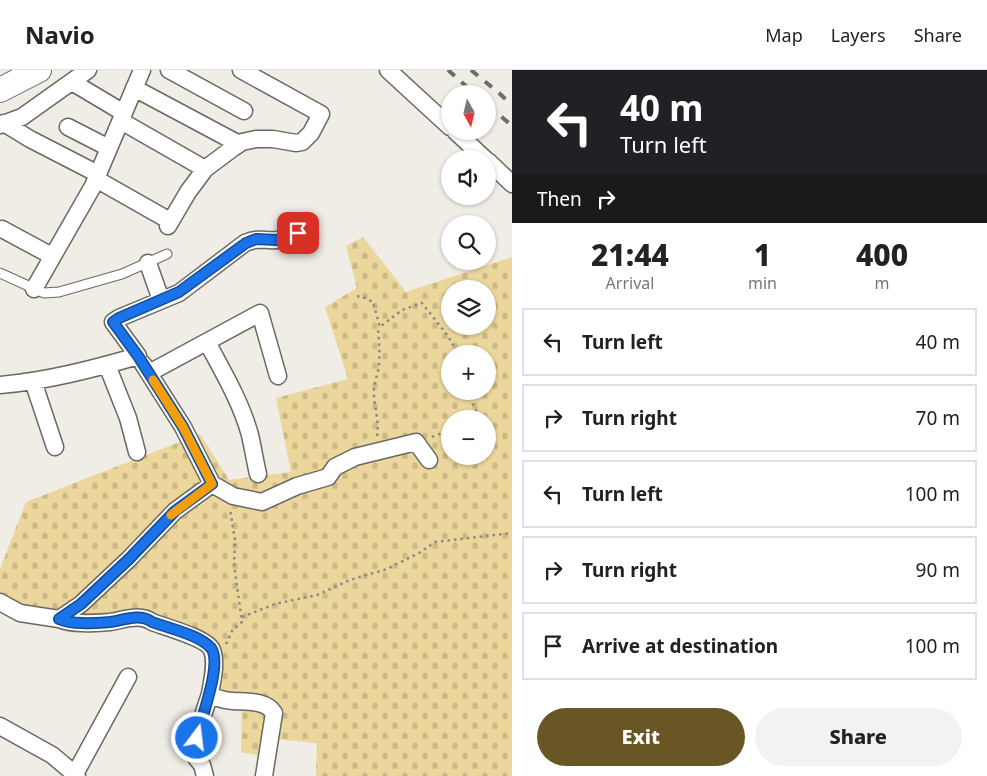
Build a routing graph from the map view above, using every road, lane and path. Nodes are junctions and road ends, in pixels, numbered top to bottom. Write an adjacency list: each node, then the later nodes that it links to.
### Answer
1 (39, 70): 9 (street)
2 (88, 70): 7 (street)
3 (142, 70): 8 (street)
4 (169, 70): 10 (street)
5 (241, 70): 16 (street)
6 (388, 70): 12 (street)
7 (72, 82): 11 (street); 13 (street)
8 (134, 88): 11 (street); 16 (street)
9 (0, 90)
10 (244, 111)
11 (122, 117): 17 (street); 19 (street)
12 (441, 118)
13 (2, 124): 21 (street)
14 (68, 127): 17 (street)
15 (465, 140): 18 (street)
16 (239, 144): 19 (street)
17 (109, 148): 21 (street)
18 (475, 150)
19 (205, 169): 21 (street)
20 (496, 169): 22 (street)
21 (97, 177): 26 (street)
22 (512, 184)
23 (309, 224): 31 (street)
24 (2, 229): 26 (street)
25 (167, 254): 27 (lane)
26 (52, 256): 29 (street)
27 (148, 263): 29 (lane); 31 (street)
28 (0, 273): 29 (lane)
29 (34, 289)
30 (357, 296): 32 (path)
31 (161, 300): 35 (street)
32 (380, 327): 34 (path); 45 (path)
33 (207, 342): 37 (street); 38 (street); 47 (street)
34 (453, 345)
35 (138, 356): 36 (street); 37 (street)
36 (106, 365): 39 (street); 44 (street)
37 (149, 373): 48 (street)
38 (278, 376)
39 (33, 381): 40 (street); 43 (street)
40 (0, 385)
41 (441, 433): 42 (path)
42 (416, 442): 45 (street); 46 (street)
43 (54, 447)
44 (136, 452)
45 (378, 452): 48 (street)
46 (429, 460)
47 (258, 474)
48 (212, 484): 53 (street)
49 (229, 506): 52 (path)
50 (512, 533): 52 (path)
51 (0, 602): 53 (street)
52 (242, 617): 54 (path)
53 (59, 619): 56 (street)
54 (224, 648)
55 (128, 677): 58 (street)
56 (210, 694): 59 (street); 60 (street)
57 (0, 726): 58 (street)
58 (76, 775)
59 (205, 776)
60 (264, 776)

